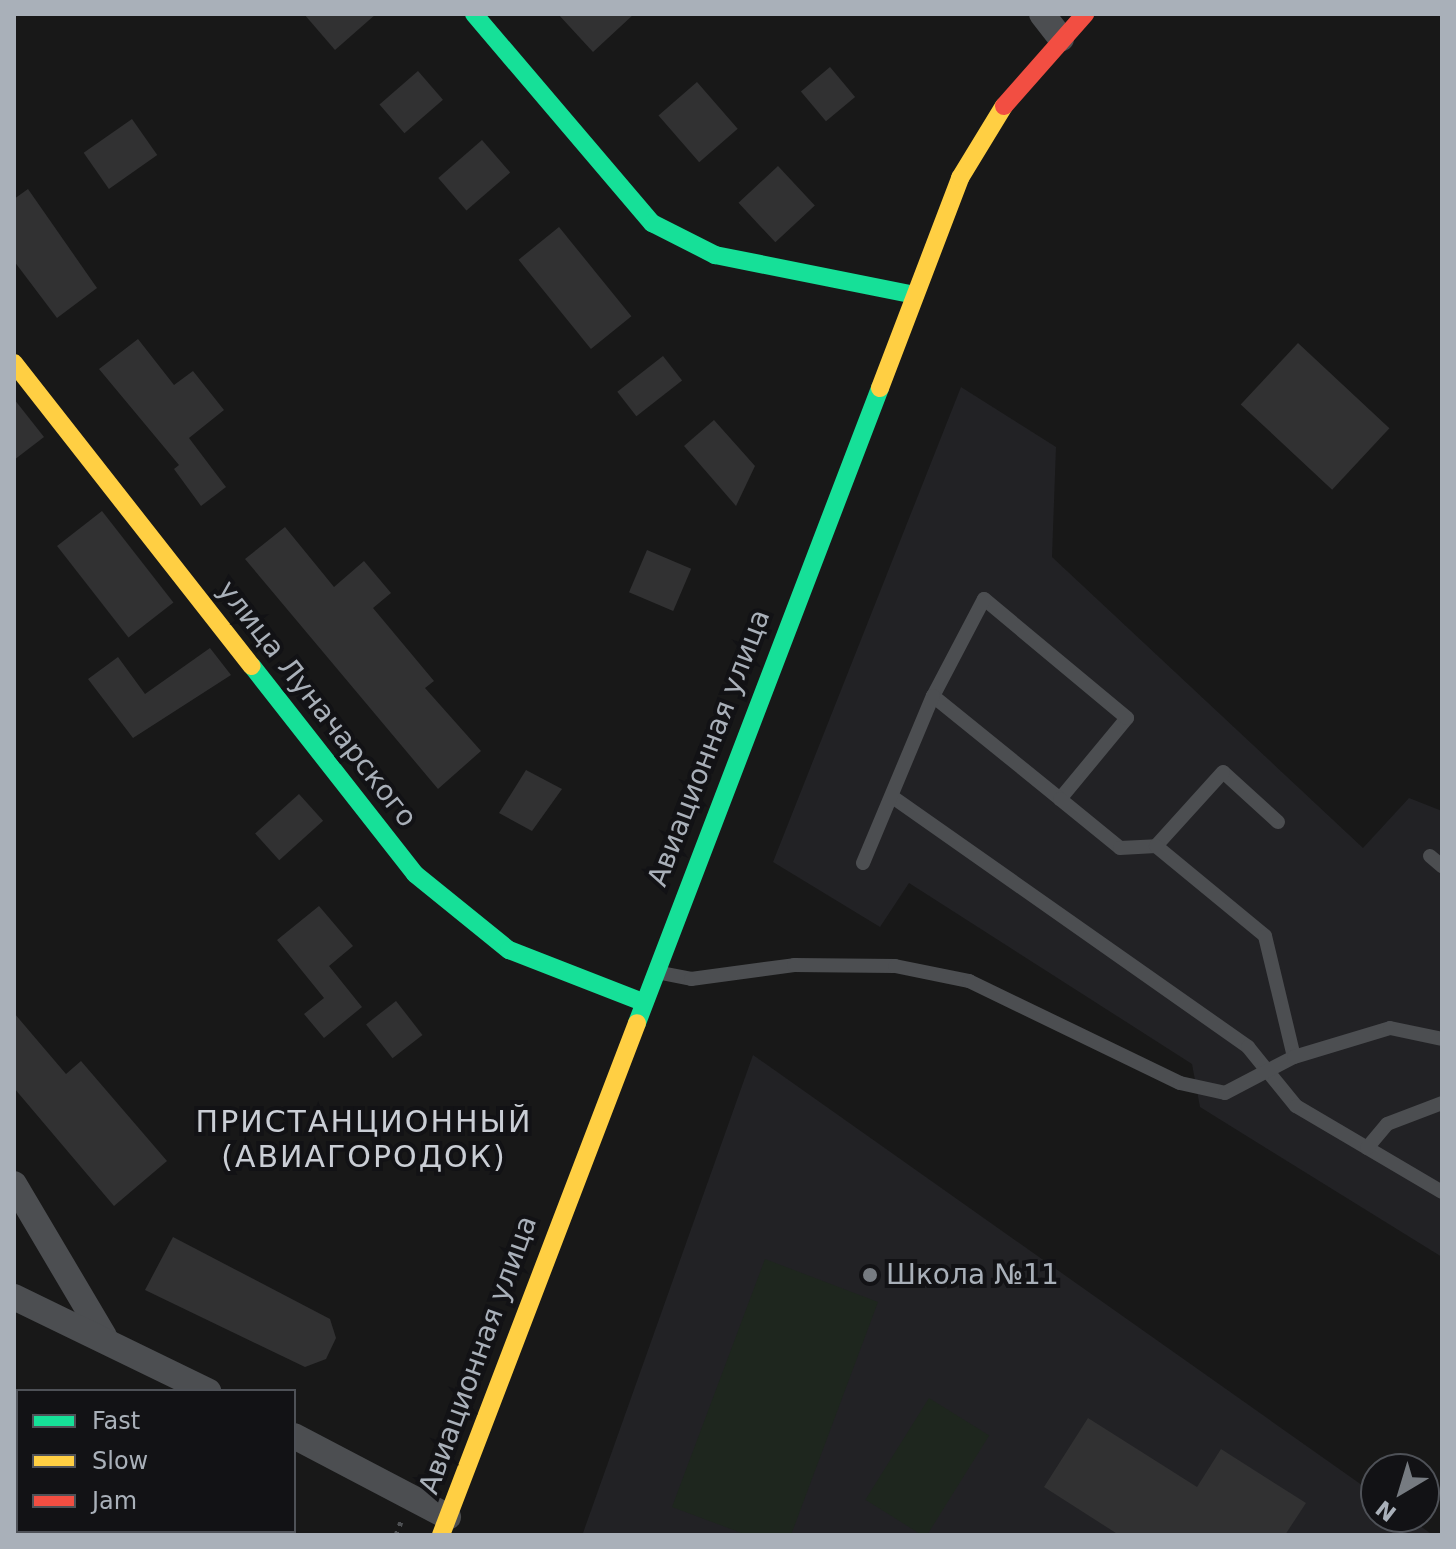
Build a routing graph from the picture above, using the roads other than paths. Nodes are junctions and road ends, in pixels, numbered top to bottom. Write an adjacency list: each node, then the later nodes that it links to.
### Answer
1 (474, 14): 5 (street)
2 (1042, 14): 4 (street)
3 (1085, 14): 4 (street, Авиационная улица)
4 (1061, 38): 5 (street, Авиационная улица)
5 (915, 295): 15 (street, Авиационная улица)
6 (14, 363): 16 (street, улица Луначарского)
7 (933, 696): 8 (lane); 9 (lane); 9 (lane)
8 (894, 798): 13 (lane); 19 (lane)
9 (1060, 799): 11 (lane)
10 (1278, 822): 11 (lane)
11 (1156, 846): 18 (lane)
12 (1430, 856): 14 (lane)
13 (863, 863)
14 (1442, 866)
15 (652, 971): 16 (street, Авиационная улица); 19 (lane)
16 (640, 1001): 28 (street, Авиационная улица)
17 (1442, 1039): 18 (lane)
18 (1294, 1057): 19 (lane)
19 (1266, 1071): 21 (lane)
20 (1442, 1103): 21 (lane)
21 (1367, 1148): 23 (lane)
22 (14, 1184): 25 (street)
23 (1442, 1192)
24 (14, 1297): 25 (street)
25 (104, 1336): 26 (street)
26 (204, 1389)
27 (296, 1437): 28 (street)
28 (444, 1526)

